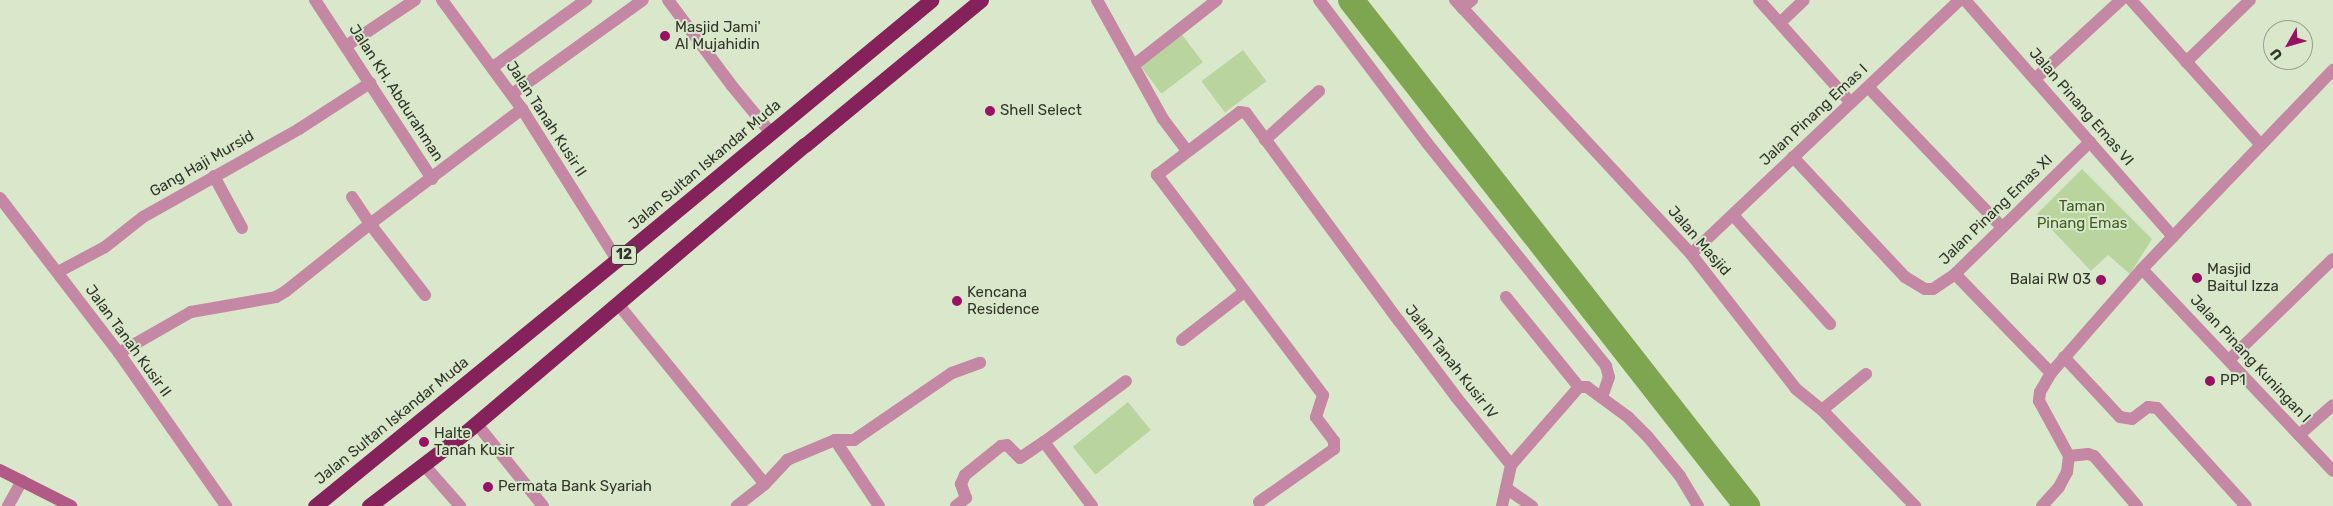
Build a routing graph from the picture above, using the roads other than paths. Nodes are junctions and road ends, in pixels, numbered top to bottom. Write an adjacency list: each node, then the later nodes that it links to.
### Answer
1 (315, 0): 22 (street, Jalan KH. Abdurahman)
2 (415, 0): 22 (street)
3 (442, 0): 25 (street, Jalan Tanah Kusir II)
4 (586, 0): 25 (street)
5 (643, 0): 31 (street)
6 (668, 0): 34 (street)
7 (931, 0): 34 (highway, Jalan Sultan Iskandar Muda / 12)
8 (981, 0): 58 (highway, 12)
9 (1097, 0): 24 (street)
10 (1217, 0): 24 (street)
11 (1319, 0): 69 (street)
12 (1472, 0): 20 (street)
13 (1759, 0): 21 (street)
14 (1804, 0): 21 (street)
15 (1960, 0): 29 (street, Jalan Pinang Emas I)
16 (1965, 0): 27 (street, Jalan Pinang Emas VI)
17 (2121, 0): 27 (street)
18 (2132, 0): 23 (street)
19 (2250, 0): 23 (street)
20 (1458, 4): 49 (street, Jalan Masjid)
21 (1780, 23): 32 (street)
22 (346, 46): 28 (street, Jalan KH. Abdurahman)
23 (2186, 62): 37 (street)
24 (1134, 65): 38 (street)
25 (492, 67): 31 (street, Jalan Tanah Kusir II)
26 (2333, 70): 37 (street)
27 (2035, 79): 36 (street, Jalan Pinang Emas VI)
28 (370, 83): 40 (street, Gang Haji Mursid); 41 (street, Jalan KH. Abdurahman)
29 (1868, 86): 32 (street, Jalan Pinang Emas I); 46 (street)
30 (1319, 91): 35 (street)
31 (512, 94): 33 (street, Jalan Tanah Kusir II)
32 (1850, 103): 39 (street, Jalan Pinang Emas I)
33 (522, 110): 41 (street); 51 (street, Jalan Tanah Kusir II)
34 (771, 133): 51 (highway, Jalan Sultan Iskandar Muda / 12)
35 (1265, 140): 38 (street, Jalan Tanah Kusir IV); 77 (street, Jalan Tanah Kusir IV)
36 (2090, 142): 46 (street, Jalan Pinang Emas XI); 48 (street, Jalan Pinang Emas VI)
37 (2260, 144): 48 (street)
38 (1187, 151): 55 (street, Jalan Tanah Kusir IV)
39 (1793, 157): 44 (street, Jalan Pinang Emas I); 54 (street, Jalan Pinang Emas XI)
40 (214, 176): 47 (street); 53 (street, Gang Haji Mursid)
41 (432, 179): 45 (street)
42 (352, 197): 45 (street)
43 (0, 198): 53 (street, Jalan Tanah Kusir II)
44 (1733, 215): 49 (street, Jalan Pinang Emas I); 59 (street)
45 (370, 224): 56 (street); 61 (street)
46 (2002, 227): 54 (street, Jalan Pinang Emas XI)
47 (242, 228)
48 (2173, 236): 52 (street)
49 (1691, 254): 71 (street, Jalan Masjid)
50 (2333, 259): 63 (street)
51 (617, 260): 89 (highway, Jalan Sultan Iskandar Muda / 12)
52 (2142, 269): 62 (street); 63 (street, Jalan Pinang Kuningan I)
53 (58, 272): 61 (street, Jalan Tanah Kusir II)
54 (1955, 274): 65 (street)
55 (1244, 292): 60 (street); 85 (street, Jalan Tanah Kusir IV)
56 (425, 295)
57 (1506, 297): 68 (street)
58 (618, 304): 72 (highway, 12); 82 (street)
59 (1830, 324)
60 (1182, 340)
61 (118, 353): 88 (street, Jalan Tanah Kusir II)
62 (2064, 357): 65 (street); 103 (street)
63 (2229, 360): 73 (street, Jalan Pinang Kuningan I)
64 (980, 363): 74 (street)
65 (2051, 373): 76 (street)
66 (1866, 374): 71 (street)
67 (1126, 381): 75 (street)
68 (1579, 387): 69 (street); 77 (street)
69 (1602, 397): 99 (street)
70 (2333, 405): 73 (street)
71 (1822, 410): 100 (street, Jalan Masjid)
72 (476, 423): 78 (highway, 12); 92 (street)
73 (2299, 435): 80 (street, Jalan Pinang Kuningan I)
74 (836, 440): 82 (street); 94 (street)
75 (1044, 442): 84 (street); 96 (street)
76 (2069, 456): 101 (street); 102 (street)
77 (1511, 464): 83 (street)
78 (424, 465): 90 (highway, 12); 91 (street)
79 (0, 470): 81 (street)
80 (2333, 471)
81 (22, 481): 86 (street); 87 (street)
82 (765, 484): 93 (street)
83 (1506, 488): 97 (street); 98 (street)
84 (970, 502): 95 (street)
85 (1258, 502)
86 (8, 506)
87 (71, 506)
88 (226, 506)
89 (315, 506)
90 (369, 506)
91 (460, 506)
92 (543, 506)
93 (736, 506)
94 (879, 506)
95 (956, 506)
96 (1092, 506)
97 (1502, 506)
98 (1532, 506)
99 (1698, 506)
100 (1915, 506)
101 (2042, 506)
102 (2137, 506)
103 (2246, 506)

